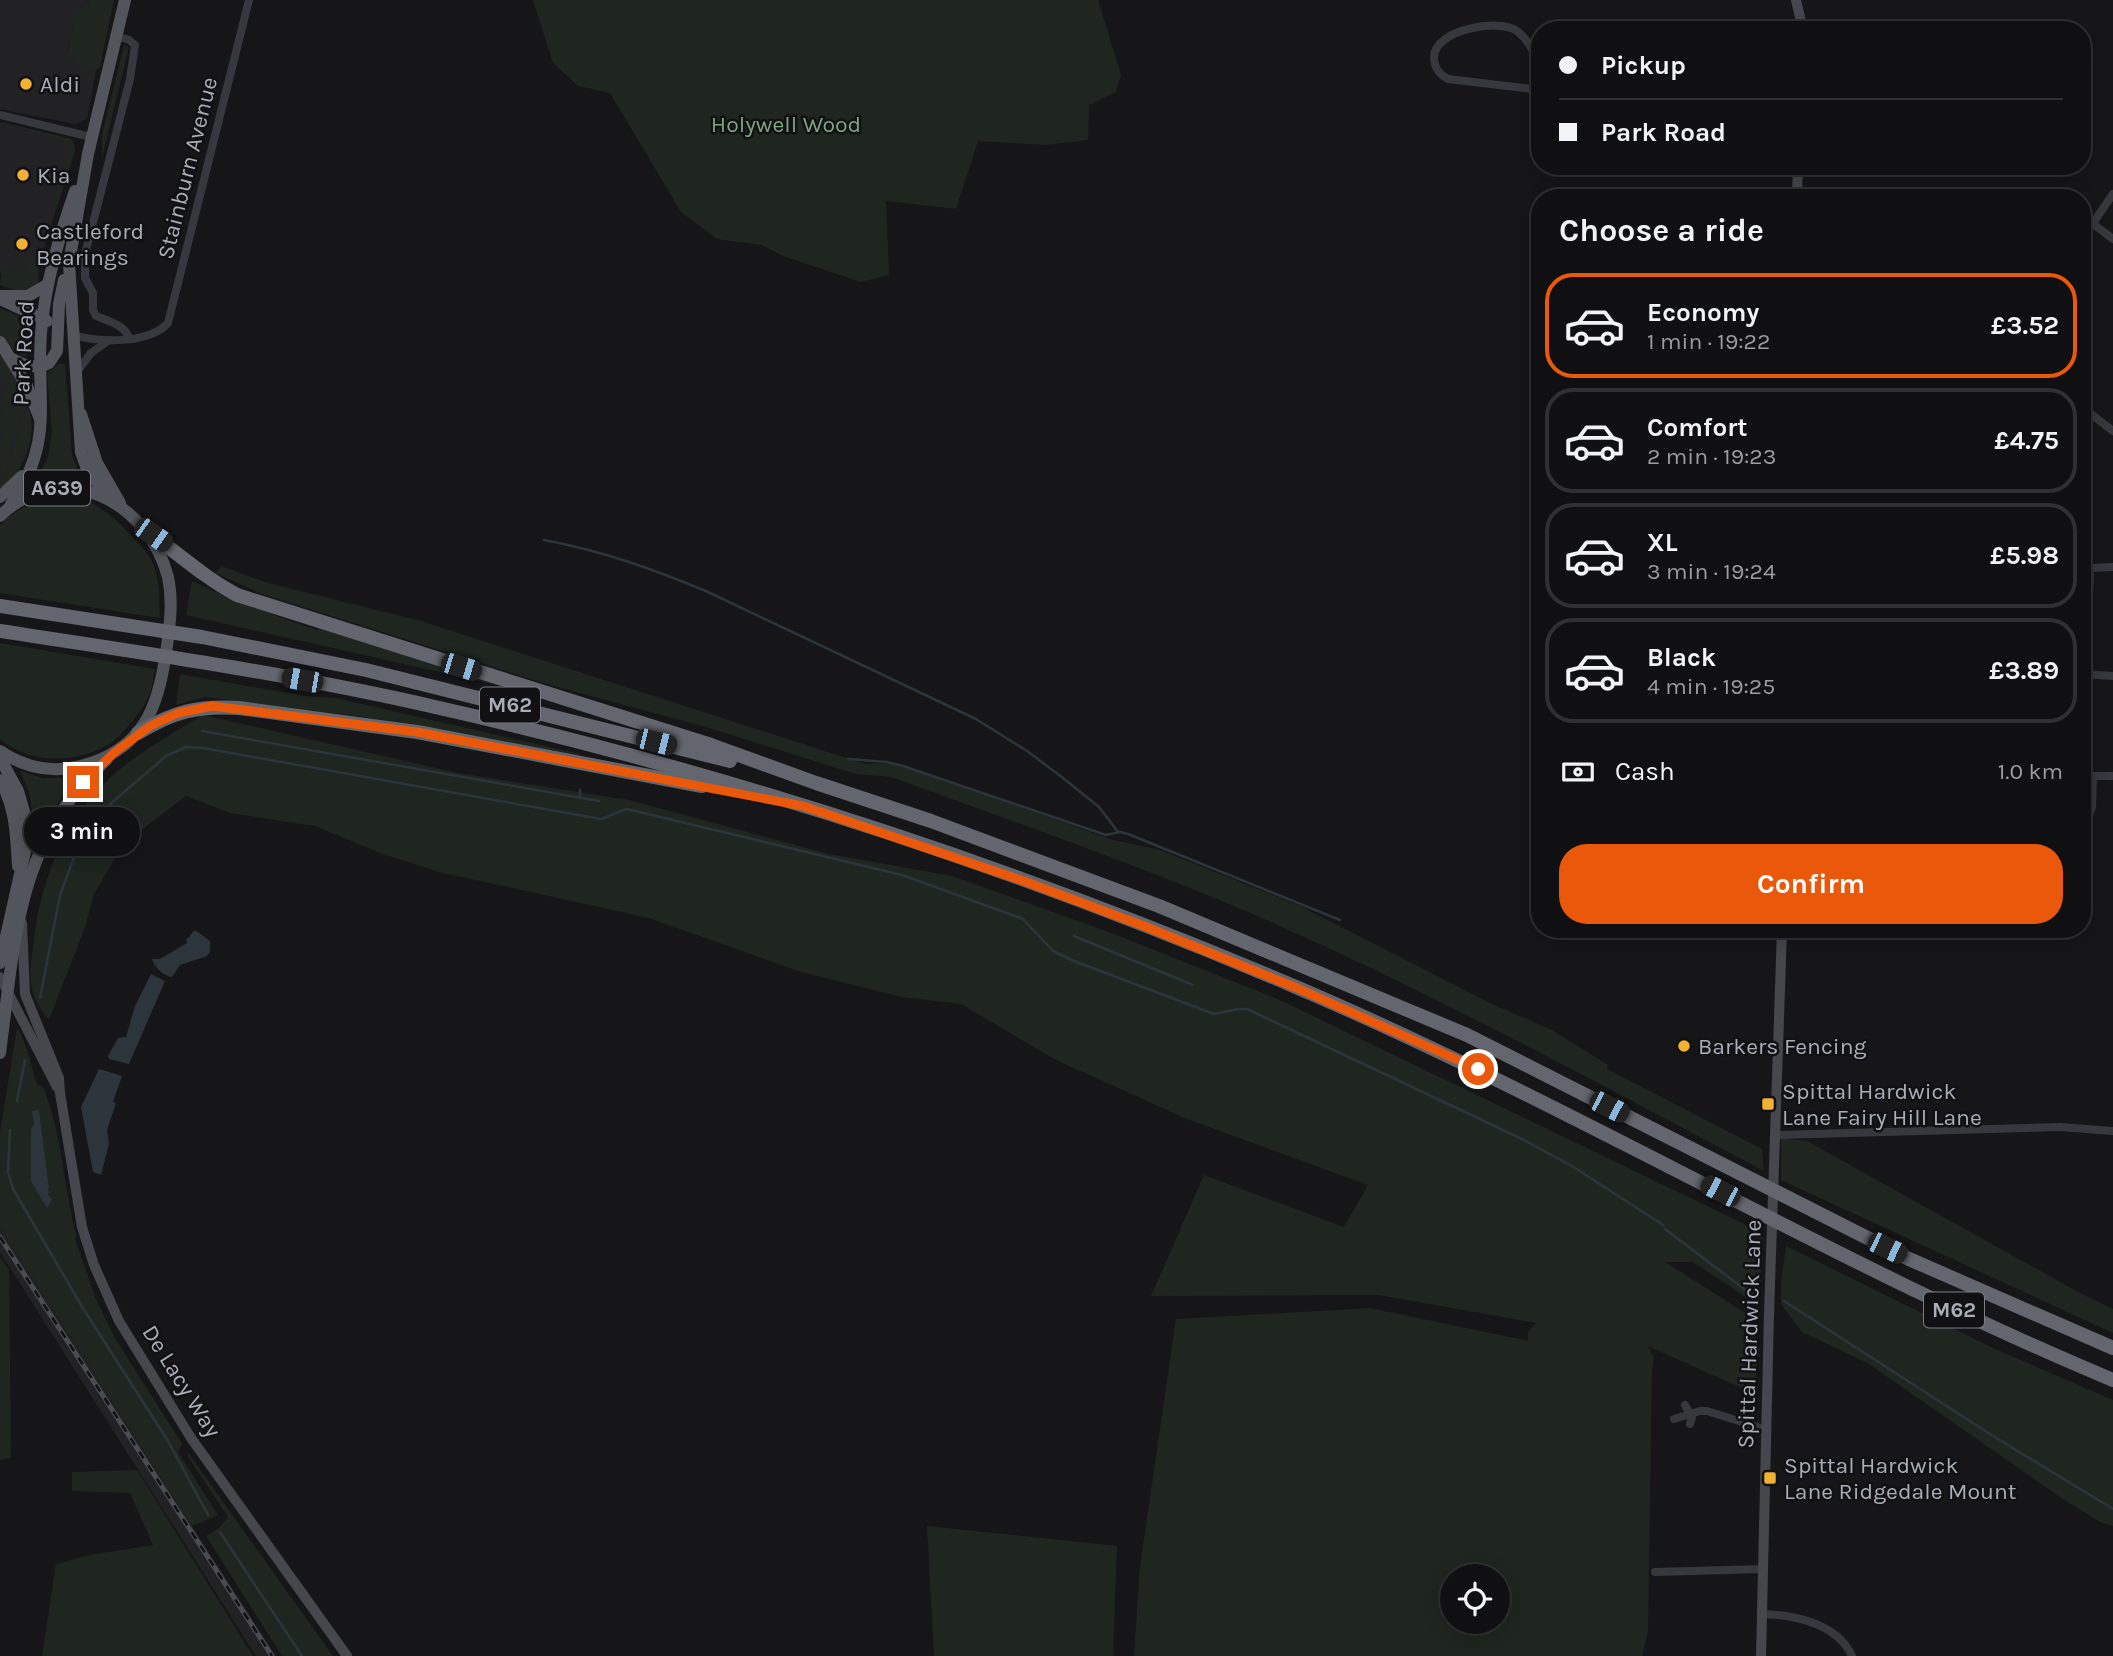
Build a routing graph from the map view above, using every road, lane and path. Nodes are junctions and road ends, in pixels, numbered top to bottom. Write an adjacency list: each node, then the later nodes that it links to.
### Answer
1 (124, 0): 5 (main road, Park Road)
2 (249, 0): 20 (street, Stainburn Avenue)
3 (1796, 0): 4 (street)
4 (1800, 21)
5 (116, 36): 9 (main road, Park Road); 20 (street)
6 (1531, 46): 7 (street)
7 (1531, 89)
8 (0, 115): 9 (street)
9 (92, 137): 10 (main road, Park Road)
10 (88, 154): 14 (main road, Park Road); 15 (main road, Park Road)
11 (2113, 194): 12 (street)
12 (2092, 223): 13 (street)
13 (2113, 239)
14 (68, 262): 18 (main road); 19 (main road, Park Road)
15 (47, 285): 16 (main road); 17 (main road, Park Road)
16 (0, 298): 17 (main road)
17 (43, 319): 18 (main road); 24 (main road, Park Road)
18 (57, 327): 19 (main road); 24 (main road)
19 (72, 335): 21 (street, Stainburn Avenue); 25 (main road, Park Road / A639)
20 (129, 338): 21 (street, Stainburn Avenue)
21 (108, 341): 25 (street)
22 (0, 342): 23 (main road)
23 (12, 359): 24 (main road); 28 (main road)
24 (40, 367): 28 (main road, Park Road)
25 (76, 374): 26 (main road, Park Road / A639)
26 (78, 404): 32 (main road, Park Road / A639); 34 (main road)
27 (2091, 414): 29 (street)
28 (40, 420): 30 (main road, Park Road / A639)
29 (2113, 431)
30 (32, 466): 31 (main road); 33 (main road, Park Road / A639)
31 (0, 497)
32 (110, 499): 33 (main road, A639); 34 (main road, A639)
33 (4, 513)
34 (126, 513): 35 (main road, A639)
35 (141, 527): 42 (main road, A639); 49 (highway, M62)
36 (2113, 567): 37 (street)
37 (2091, 568)
38 (0, 606): 49 (highway, M62)
39 (0, 631): 50 (highway, M62)
40 (2091, 674): 41 (street)
41 (2113, 676)
42 (138, 733): 44 (main road, A639); 50 (highway)
43 (0, 751): 44 (main road, A639)
44 (115, 752): 52 (main road, A639)
45 (0, 758): 52 (main road)
46 (2093, 776): 47 (street); 51 (street)
47 (2113, 776)
48 (0, 780): 52 (main road)
49 (816, 783): 62 (highway, M62)
50 (803, 806): 63 (highway, M62)
51 (2091, 810)
52 (22, 882): 53 (main road); 55 (main road)
53 (22, 906): 57 (main road); 59 (street, De Lacy Way)
54 (1782, 938): 61 (street, Spittal Hardwick Lane)
55 (0, 963)
56 (0, 977): 57 (street, De Lacy Way)
57 (9, 990): 58 (main road); 59 (street, De Lacy Way)
58 (0, 1053)
59 (60, 1093): 72 (street, De Lacy Way)
60 (2113, 1131): 61 (street)
61 (1776, 1135): 68 (street, Spittal Hardwick Lane)
62 (2113, 1348)
63 (2113, 1380)
64 (1685, 1405): 65 (street)
65 (1691, 1414): 66 (street); 67 (street); 68 (street)
66 (1674, 1419)
67 (1690, 1424)
68 (1768, 1430): 69 (street, Spittal Hardwick Lane)
69 (1762, 1569): 70 (street); 71 (street, Spittal Hardwick Lane)
70 (1655, 1572)
71 (1762, 1614): 73 (street, Spittal Hardwick Lane); 74 (street)
72 (347, 1656)
73 (1761, 1656)
74 (1852, 1656)

